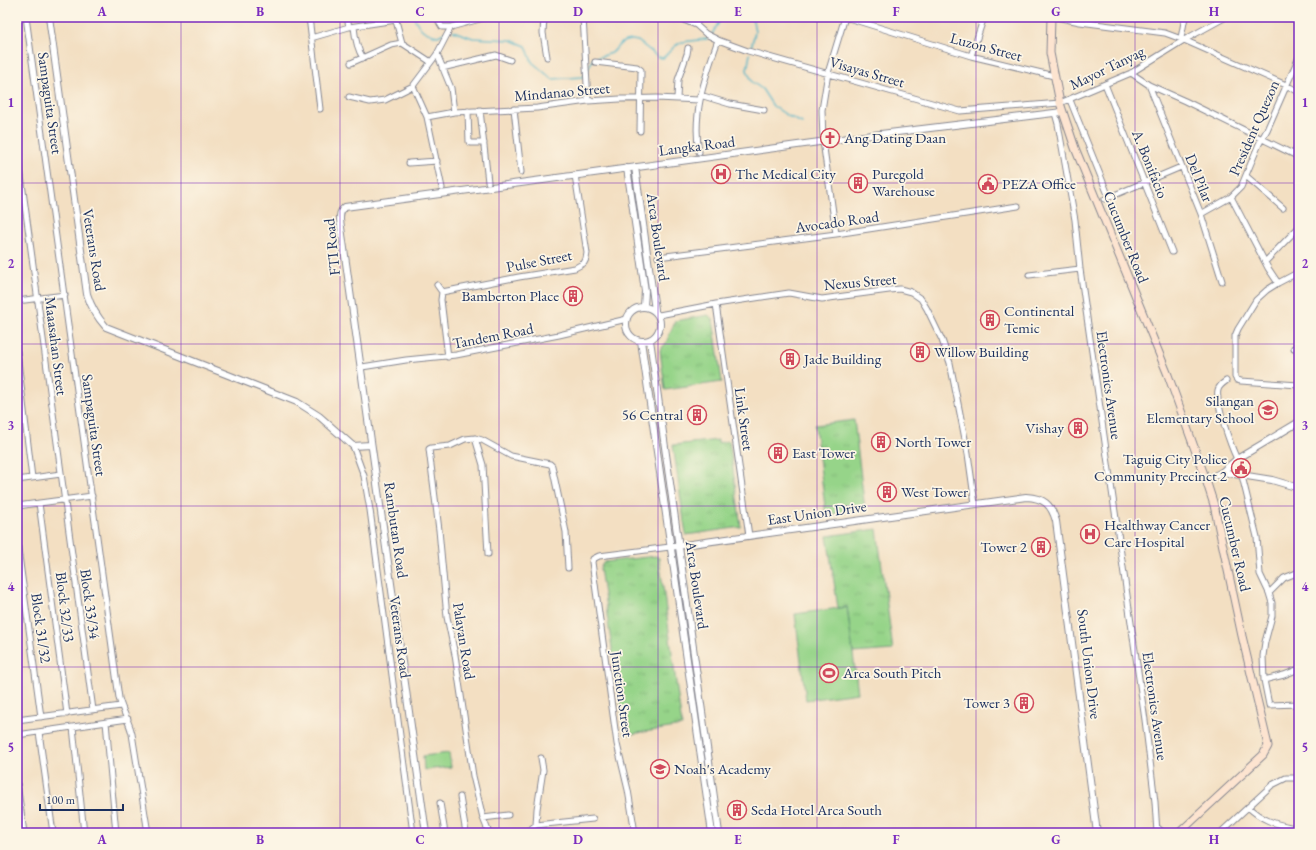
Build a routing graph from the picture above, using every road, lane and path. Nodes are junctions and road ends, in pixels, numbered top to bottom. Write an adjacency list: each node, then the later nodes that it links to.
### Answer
1 (26, 17): 94 (street, Sampaguita Street)
2 (49, 17): 111 (street, Veterans Road)
3 (309, 17): 21 (street)
4 (347, 17): 19 (street)
5 (439, 17): 20 (street)
6 (487, 17): 20 (street)
7 (544, 17): 28 (street)
8 (583, 17): 49 (street)
9 (676, 17): 18 (street, Visayas Street)
10 (699, 17): 18 (street)
11 (845, 17): 27 (street, Luzon Street); 36 (street)
12 (984, 17): 27 (street)
13 (1051, 17): 38 (main road, Cucumber Road)
14 (1056, 17): 22 (street)
15 (1185, 17): 22 (street)
16 (1226, 17): 22 (street, Mayor Tanyag)
17 (396, 18): 19 (street); 24 (street)
18 (696, 25): 23 (street, Visayas Street)
19 (352, 27): 21 (street); 30 (street)
20 (451, 27): 26 (street)
21 (311, 38): 51 (street)
22 (1182, 39): 37 (street, Mayor Tanyag); 40 (street)
23 (718, 40): 36 (street, Visayas Street); 47 (street)
24 (402, 43): 30 (street); 32 (street)
25 (688, 48): 46 (street)
26 (437, 54): 32 (street); 35 (street)
27 (971, 56): 38 (street, Luzon Street)
28 (547, 57)
29 (1299, 57): 40 (street, President Quezon)
30 (363, 58): 34 (street)
31 (510, 60): 35 (street)
32 (431, 62): 42 (street)
33 (595, 62): 45 (street)
34 (351, 63)
35 (442, 68): 56 (street)
36 (828, 73): 50 (street, Visayas Street); 61 (street)
37 (1131, 73): 39 (street, Mayor Tanyag); 41 (street)
38 (1054, 76): 50 (main road, Cucumber Road)
39 (1105, 84): 48 (street, Mayor Tanyag); 76 (street, A. Bonifacio)
40 (1286, 84): 43 (street); 60 (street, President Quezon)
41 (1149, 85): 60 (street); 70 (street, Del Pilar)
42 (413, 86): 44 (street); 58 (street)
43 (1299, 92)
44 (349, 97)
45 (640, 98): 46 (street, Mindanao Street); 49 (street, Mindanao Street); 59 (street)
46 (677, 98): 47 (street, Mindanao Street)
47 (700, 98): 54 (street, Mindanao Street); 65 (street)
48 (1070, 100): 50 (street, Mayor Tanyag); 76 (street)
49 (588, 101): 52 (street, Mindanao Street)
50 (1060, 103): 57 (main road, Cucumber Road)
51 (320, 109)
52 (514, 109): 53 (street, Mindanao Street); 72 (street)
53 (480, 110): 55 (street, Mindanao Street); 62 (street)
54 (764, 110)
55 (468, 111): 56 (street, Mindanao Street); 62 (street)
56 (454, 112): 58 (street, Mindanao Street)
57 (1059, 113): 61 (street, Langka Road); 87 (street, Electronics Avenue); 118 (main road, Cucumber Road)
58 (427, 118): 67 (street)
59 (640, 131)
60 (1262, 139): 66 (street); 74 (street, President Quezon)
61 (823, 142): 69 (street, Langka Road); 83 (street)
62 (484, 143): 75 (street)
63 (1299, 145): 66 (street)
64 (17, 146): 95 (street, Maaasahan Street)
65 (699, 152)
66 (1296, 156)
67 (437, 161): 68 (street); 77 (street)
68 (409, 163)
69 (635, 167): 71 (street, Langka Road); 99 (street, Arca Boulevard)
70 (1181, 167): 76 (street); 81 (street, Del Pilar)
71 (627, 168): 73 (street, Langka Road); 98 (street, Arca Boulevard)
72 (521, 172)
73 (575, 175): 93 (street, Pulse Street); 105 (street, FTI Road)
74 (1246, 176): 78 (street, President Quezon); 80 (street)
75 (488, 182)
76 (1145, 182): 84 (street, A. Bonifacio)
77 (442, 188)
78 (1231, 198): 81 (street, President Quezon); 86 (street)
79 (1018, 206): 83 (street, Avocado Road)
80 (1283, 208)
81 (1201, 214): 90 (street, Del Pilar)
82 (1299, 227): 86 (street)
83 (836, 234): 85 (street, Avocado Road)
84 (1172, 252)
85 (658, 258)
86 (1265, 262): 91 (street)
87 (1080, 269): 89 (street); 158 (street, Electronics Avenue)
88 (1299, 272): 91 (street)
89 (1029, 275)
90 (1222, 281)
91 (1278, 283): 107 (street)
92 (437, 285): 93 (street)
93 (442, 292): 104 (street)
94 (65, 295): 95 (street); 120 (street, Sampaguita Street)
95 (38, 298): 96 (street); 114 (street, Maaasahan Street)
96 (17, 302)
97 (716, 304): 99 (street, Nexus Street); 124 (street, Nexus Street); 126 (street, Link Street)
98 (644, 306): 99 (street); 100 (street)
99 (657, 313): 101 (street)
100 (627, 319): 102 (street); 104 (street, Tandem Road)
101 (650, 340): 102 (street); 128 (street, Arca Boulevard)
102 (641, 341): 129 (street, Arca Boulevard)
103 (17, 352): 116 (street)
104 (448, 357): 105 (street, Tandem Road)
105 (362, 367): 110 (street, FTI Road)
106 (1226, 381): 112 (street)
107 (1299, 385)
108 (1299, 422): 112 (street)
109 (475, 438): 130 (street); 132 (street); 155 (street, Palayan Road)
110 (371, 445): 111 (street); 166 (street, Rambutan Road)
111 (353, 446): 165 (street, Veterans Road)
112 (1237, 459): 113 (street)
113 (1222, 472): 115 (street); 118 (street)
114 (61, 474): 116 (street); 121 (street, Maaasahan Street)
115 (1242, 476): 119 (street); 134 (street)
116 (32, 478): 117 (street)
117 (17, 480)
118 (1206, 480): 177 (main road, Cucumber Road)
119 (1299, 488)
120 (92, 496): 121 (street); 138 (street, Sampaguita Street)
121 (65, 500): 123 (street); 139 (street, Block 33/34)
122 (1045, 502): 124 (street, East Union Drive); 174 (street, South Union Drive)
123 (39, 503): 125 (street); 140 (street, Block 32/33)
124 (975, 504): 126 (street, East Union Drive)
125 (17, 506)
126 (749, 536): 128 (street, East Union Drive)
127 (17, 541): 141 (street, Block 31/32)
128 (678, 546): 129 (street, East Union Drive); 173 (street, Arca Boulevard)
129 (670, 547): 131 (street, East Union Drive); 172 (street, Arca Boulevard)
130 (488, 554)
131 (594, 558): 171 (street, Junction Street)
132 (568, 568)
133 (1299, 572): 134 (street)
134 (1269, 592): 136 (street)
135 (1299, 669): 136 (street)
136 (1264, 680): 137 (street)
137 (1299, 704)
138 (121, 706): 139 (street); 142 (street, Sampaguita Street)
139 (93, 710): 140 (street)
140 (67, 714): 141 (street)
141 (41, 717): 143 (street)
142 (128, 719): 144 (street); 164 (street, Sampaguita Street)
143 (17, 720)
144 (106, 722): 145 (street); 163 (street)
145 (73, 727): 146 (street); 162 (street)
146 (39, 732): 147 (street); 161 (street)
147 (17, 735)
148 (541, 758): 157 (street)
149 (1299, 778): 153 (street)
150 (17, 783): 160 (street)
151 (460, 797): 168 (street)
152 (440, 803): 167 (street)
153 (1248, 807): 159 (street); 178 (street)
154 (508, 815): 155 (street)
155 (483, 818): 169 (street, Palayan Road)
156 (593, 818): 157 (street)
157 (536, 825): 170 (street)
158 (1157, 827): 175 (street, Electronics Avenue); 176 (street)
159 (1299, 829)
160 (24, 833)
161 (53, 833)
162 (84, 833)
163 (116, 833)
164 (148, 833)
165 (413, 833)
166 (426, 833)
167 (444, 833)
168 (466, 833)
169 (490, 833)
170 (525, 833)
171 (635, 833)
172 (712, 833)
173 (719, 833)
174 (1097, 833)
175 (1157, 833)
176 (1163, 833)
177 (1179, 833)
178 (1220, 833)

